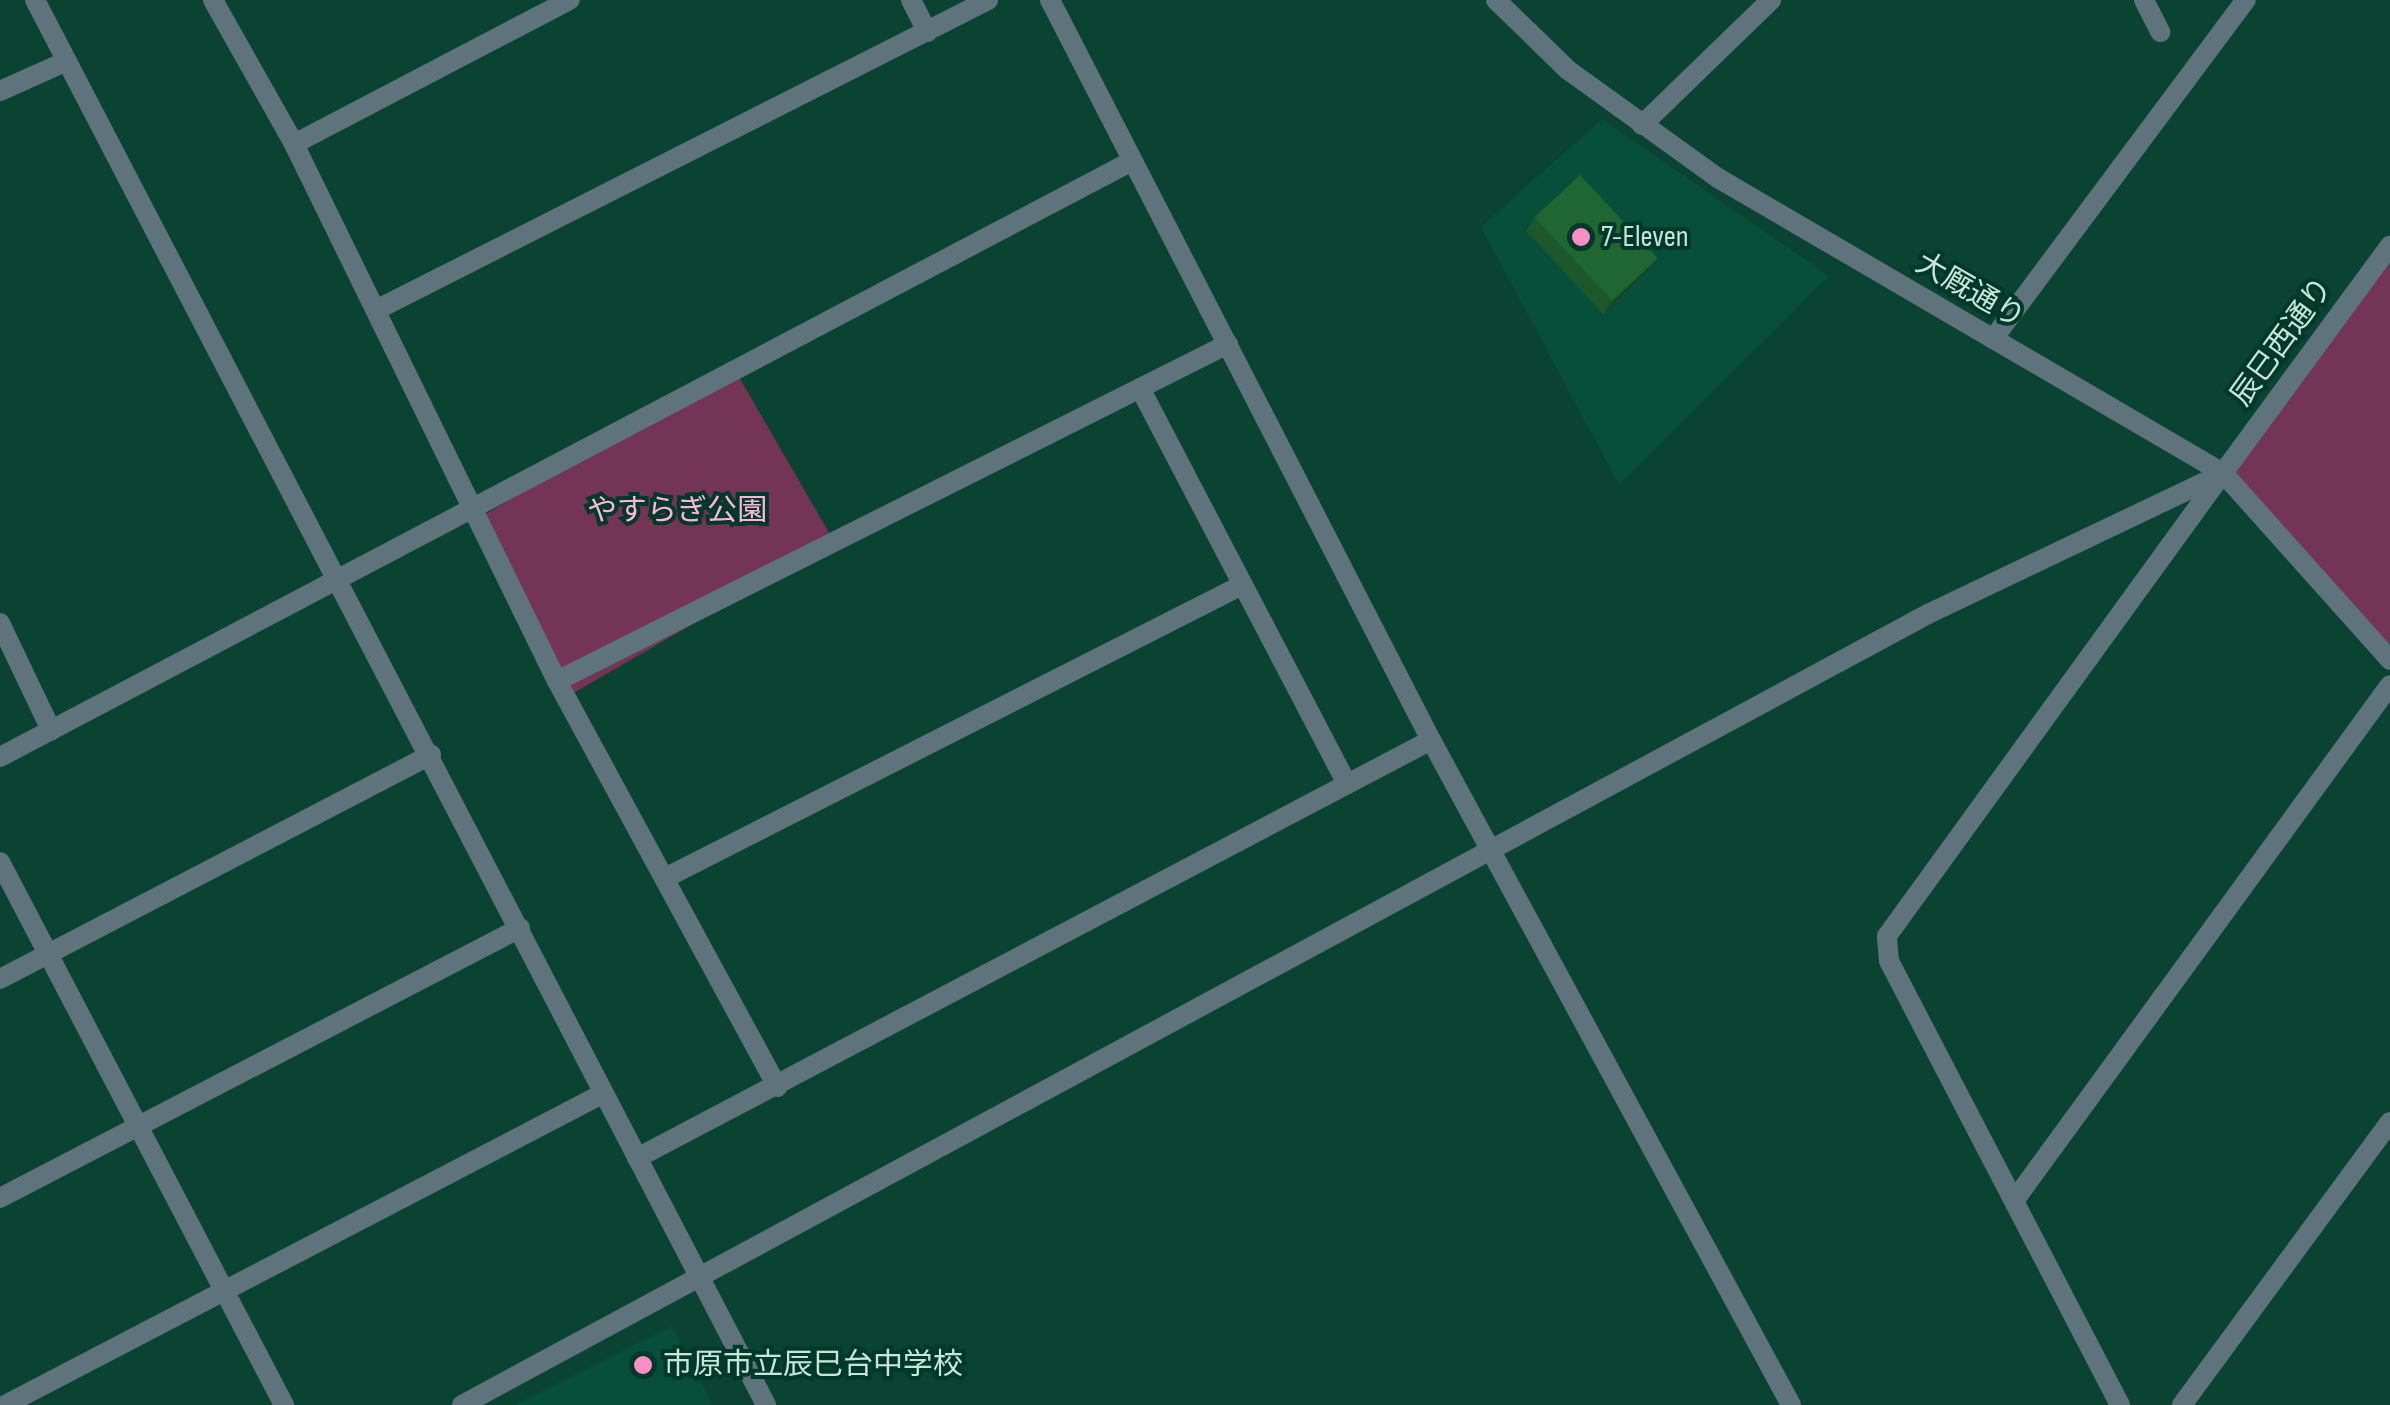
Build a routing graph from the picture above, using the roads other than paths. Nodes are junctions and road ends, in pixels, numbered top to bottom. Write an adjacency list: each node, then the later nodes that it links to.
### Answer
1 (35, 0): 13 (street)
2 (213, 0): 16 (street)
3 (570, 0): 16 (street)
4 (910, 0): 11 (street)
5 (988, 0): 11 (street)
6 (1050, 0): 17 (street)
7 (1496, 0): 15 (street, 大厩通り)
8 (1771, 0): 15 (street)
9 (2144, 0): 12 (street)
10 (2246, 0): 20 (street)
11 (927, 32): 19 (street)
12 (2160, 32)
13 (67, 61): 14 (street); 25 (street)
14 (0, 92)
15 (1642, 126): 20 (street, 大厩通り)
16 (294, 144): 19 (street)
17 (1132, 161): 21 (street); 24 (street)
18 (2390, 246): 23 (street, 辰巳西通り)
19 (376, 310): 24 (street)
20 (1993, 339): 23 (street, 大厩通り)
21 (1228, 344): 22 (street); 32 (street)
22 (1140, 388): 26 (street); 29 (street)
23 (2223, 473): 28 (street, 大厩通り); 36 (street); 48 (street, 辰巳西通り)
24 (469, 510): 25 (street); 29 (street)
25 (339, 577): 31 (street); 33 (street)
26 (1242, 585): 35 (street); 38 (street)
27 (0, 623): 31 (street)
28 (2390, 660)
29 (557, 682): 38 (street)
30 (2390, 685): 48 (street)
31 (51, 730): 34 (street)
32 (1431, 740): 35 (street); 36 (street)
33 (430, 755): 39 (street); 40 (street)
34 (0, 757)
35 (1347, 784): 42 (street)
36 (1493, 846): 49 (street); 55 (street)
37 (0, 862): 40 (street)
38 (669, 876): 42 (street)
39 (520, 928): 43 (street); 45 (street)
40 (48, 954): 41 (street); 45 (street)
41 (0, 980)
42 (777, 1087): 46 (street)
43 (604, 1093): 46 (street); 50 (street)
44 (2390, 1122): 57 (street)
45 (138, 1126): 47 (street); 50 (street)
46 (638, 1158): 49 (street)
47 (0, 1198)
48 (2014, 1201): 56 (street, 辰巳西通り)
49 (700, 1281): 53 (street); 54 (street)
50 (224, 1291): 51 (street); 52 (street)
51 (6, 1405)
52 (284, 1405)
53 (462, 1405)
54 (766, 1405)
55 (1790, 1405)
56 (2120, 1405)
57 (2182, 1405)

